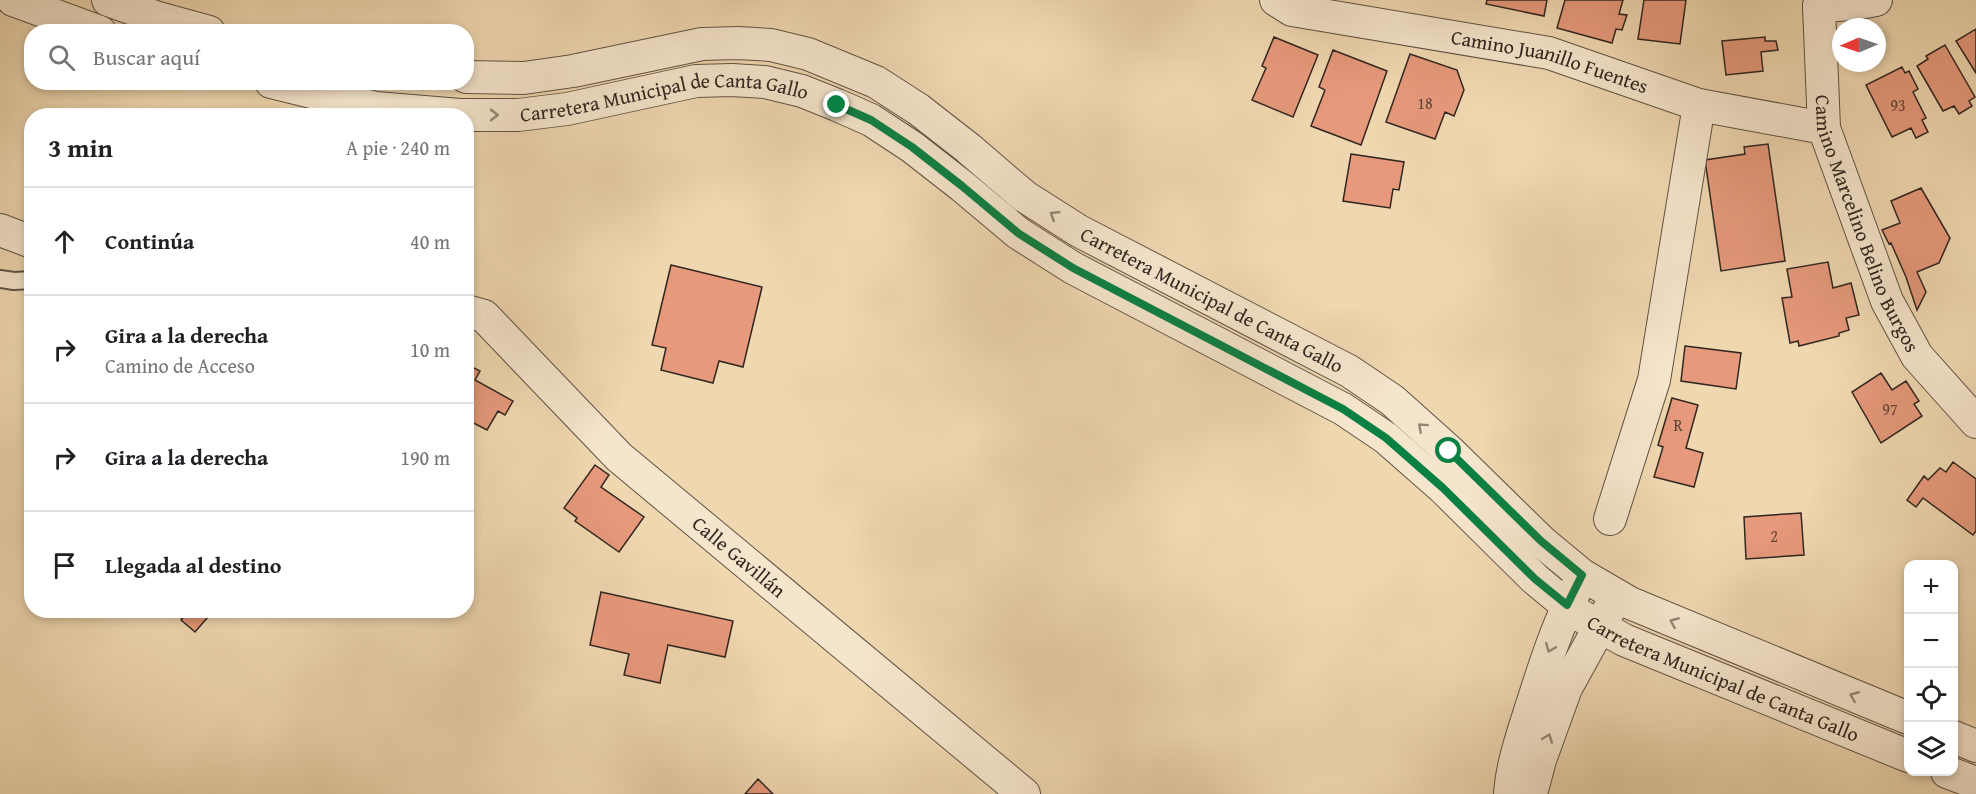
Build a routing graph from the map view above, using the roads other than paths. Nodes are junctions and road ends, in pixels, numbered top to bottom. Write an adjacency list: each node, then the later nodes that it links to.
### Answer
1 (13, 0): 6 (street)
2 (108, 0): 7 (street)
3 (1276, 0): 10 (street, Camino Juanillo Fuentes)
4 (1876, 0): 5 (street)
5 (1820, 3): 13 (street, Camino Marcelino Belino Burgos)
6 (78, 24)
7 (180, 24)
8 (474, 77): 21 (street, Carretera Municipal de Canta Gallo, one-way to 8)
9 (303, 90): 11 (street, Carretera Municipal de Canta Gallo, one-way to 11)
10 (1699, 105): 13 (street, Camino Juanillo Fuentes); 20 (street)
11 (376, 108)
12 (474, 115): 23 (street, Carretera Municipal de Canta Gallo, one-way to 23)
13 (1824, 128): 19 (street, Camino Marcelino Belino Burgos)
14 (0, 230): 15 (street)
15 (24, 239)
16 (0, 279): 17 (lane)
17 (24, 280)
18 (474, 313): 31 (street, Calle Gavillán)
19 (1976, 422)
20 (1610, 519)
21 (1582, 575): 22 (street, Carretera Municipal de Canta Gallo); 23 (street)
22 (1616, 595): 24 (street); 25 (street, Carretera Municipal de Canta Gallo, one-way to 22)
23 (1567, 605): 24 (street, Carretera Municipal de Canta Gallo); 32 (street, one-way to 32)
24 (1601, 627): 28 (street, Carretera Municipal de Canta Gallo); 33 (street, one-way to 24)
25 (1904, 716)
26 (1958, 739): 27 (street)
27 (1976, 746)
28 (1904, 754)
29 (1958, 776): 30 (street)
30 (1976, 783)
31 (1024, 794)
32 (1510, 794)
33 (1531, 794)

